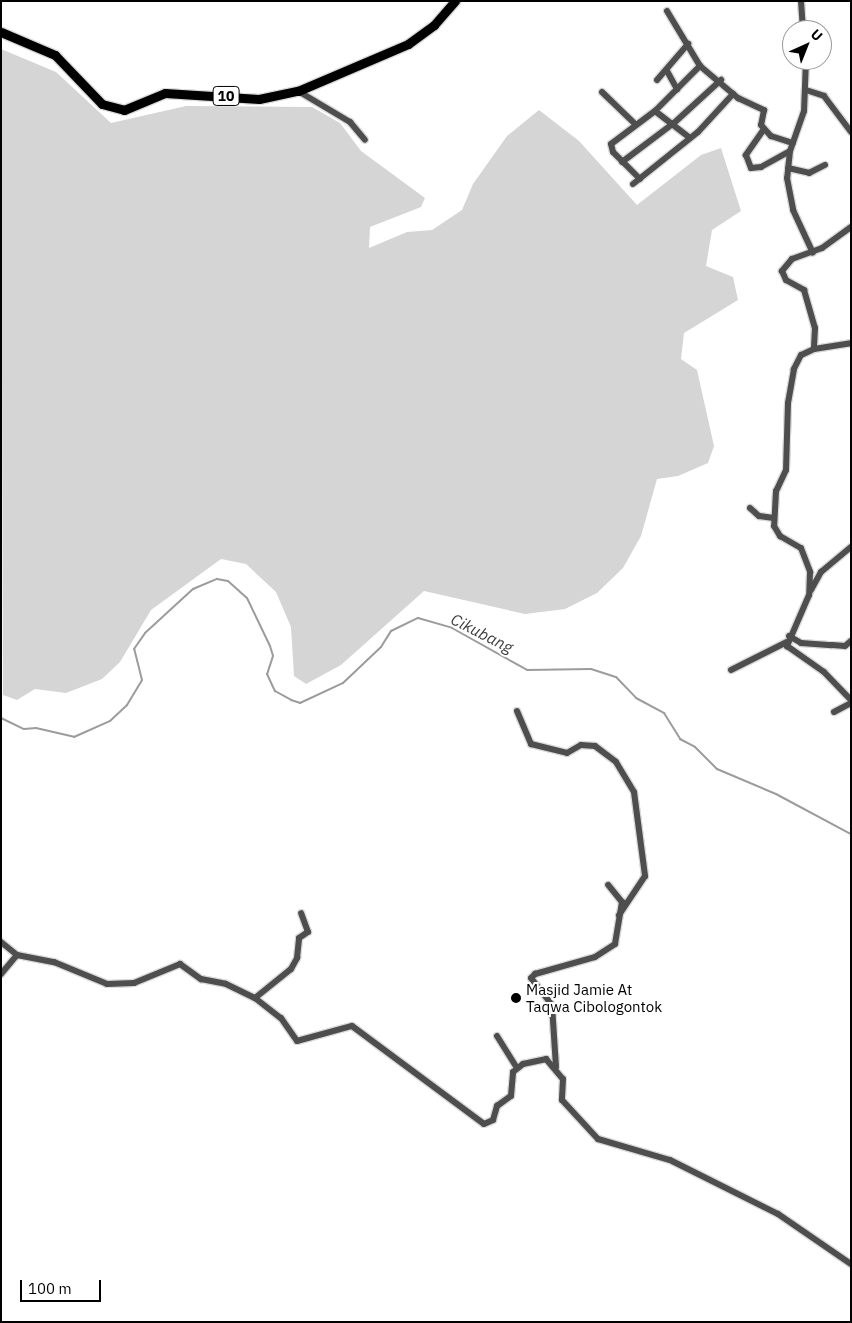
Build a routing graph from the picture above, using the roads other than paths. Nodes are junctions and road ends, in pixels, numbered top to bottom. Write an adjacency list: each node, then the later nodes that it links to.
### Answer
1 (455, 1): 12 (highway, 10)
2 (802, 1): 4 (street)
3 (667, 11): 6 (street)
4 (803, 20)
5 (1, 32): 12 (highway, 10)
6 (688, 44): 7 (street); 9 (street)
7 (700, 66): 11 (street); 13 (street)
8 (806, 70): 14 (street)
9 (667, 71): 10 (street); 13 (street)
10 (656, 80)
11 (721, 80): 16 (street); 18 (street)
12 (298, 90): 23 (street)
13 (677, 90): 17 (street)
14 (806, 90): 21 (street); 24 (street)
15 (602, 92): 19 (street)
16 (733, 94): 20 (street); 22 (street)
17 (655, 111): 18 (street); 19 (street)
18 (674, 123): 22 (street); 26 (street)
19 (636, 125): 26 (street)
20 (764, 129): 24 (street); 25 (street)
21 (851, 132)
22 (690, 138): 29 (street)
23 (365, 140)
24 (793, 143): 25 (street)
25 (790, 151): 28 (street)
26 (622, 162): 29 (street)
27 (825, 166): 28 (street)
28 (788, 168): 32 (street)
29 (640, 179): 30 (street)
30 (633, 184)
31 (851, 227): 32 (street)
32 (813, 252): 34 (street)
33 (851, 343): 34 (street)
34 (814, 349): 36 (street)
35 (750, 508): 36 (street)
36 (774, 518): 38 (street)
37 (851, 547): 38 (street)
38 (809, 593): 39 (street)
39 (788, 639): 40 (street); 41 (street); 42 (street)
40 (851, 641)
41 (731, 670)
42 (851, 701): 44 (street)
43 (517, 711): 47 (street)
44 (834, 712)
45 (608, 884): 47 (street)
46 (301, 913): 51 (street)
47 (619, 915): 53 (street)
48 (1, 942): 49 (street)
49 (17, 955): 50 (street); 51 (street)
50 (1, 974)
51 (255, 998): 54 (street)
52 (497, 1036): 54 (street)
53 (556, 1067): 54 (street); 55 (street)
54 (517, 1068)
55 (851, 1264)

